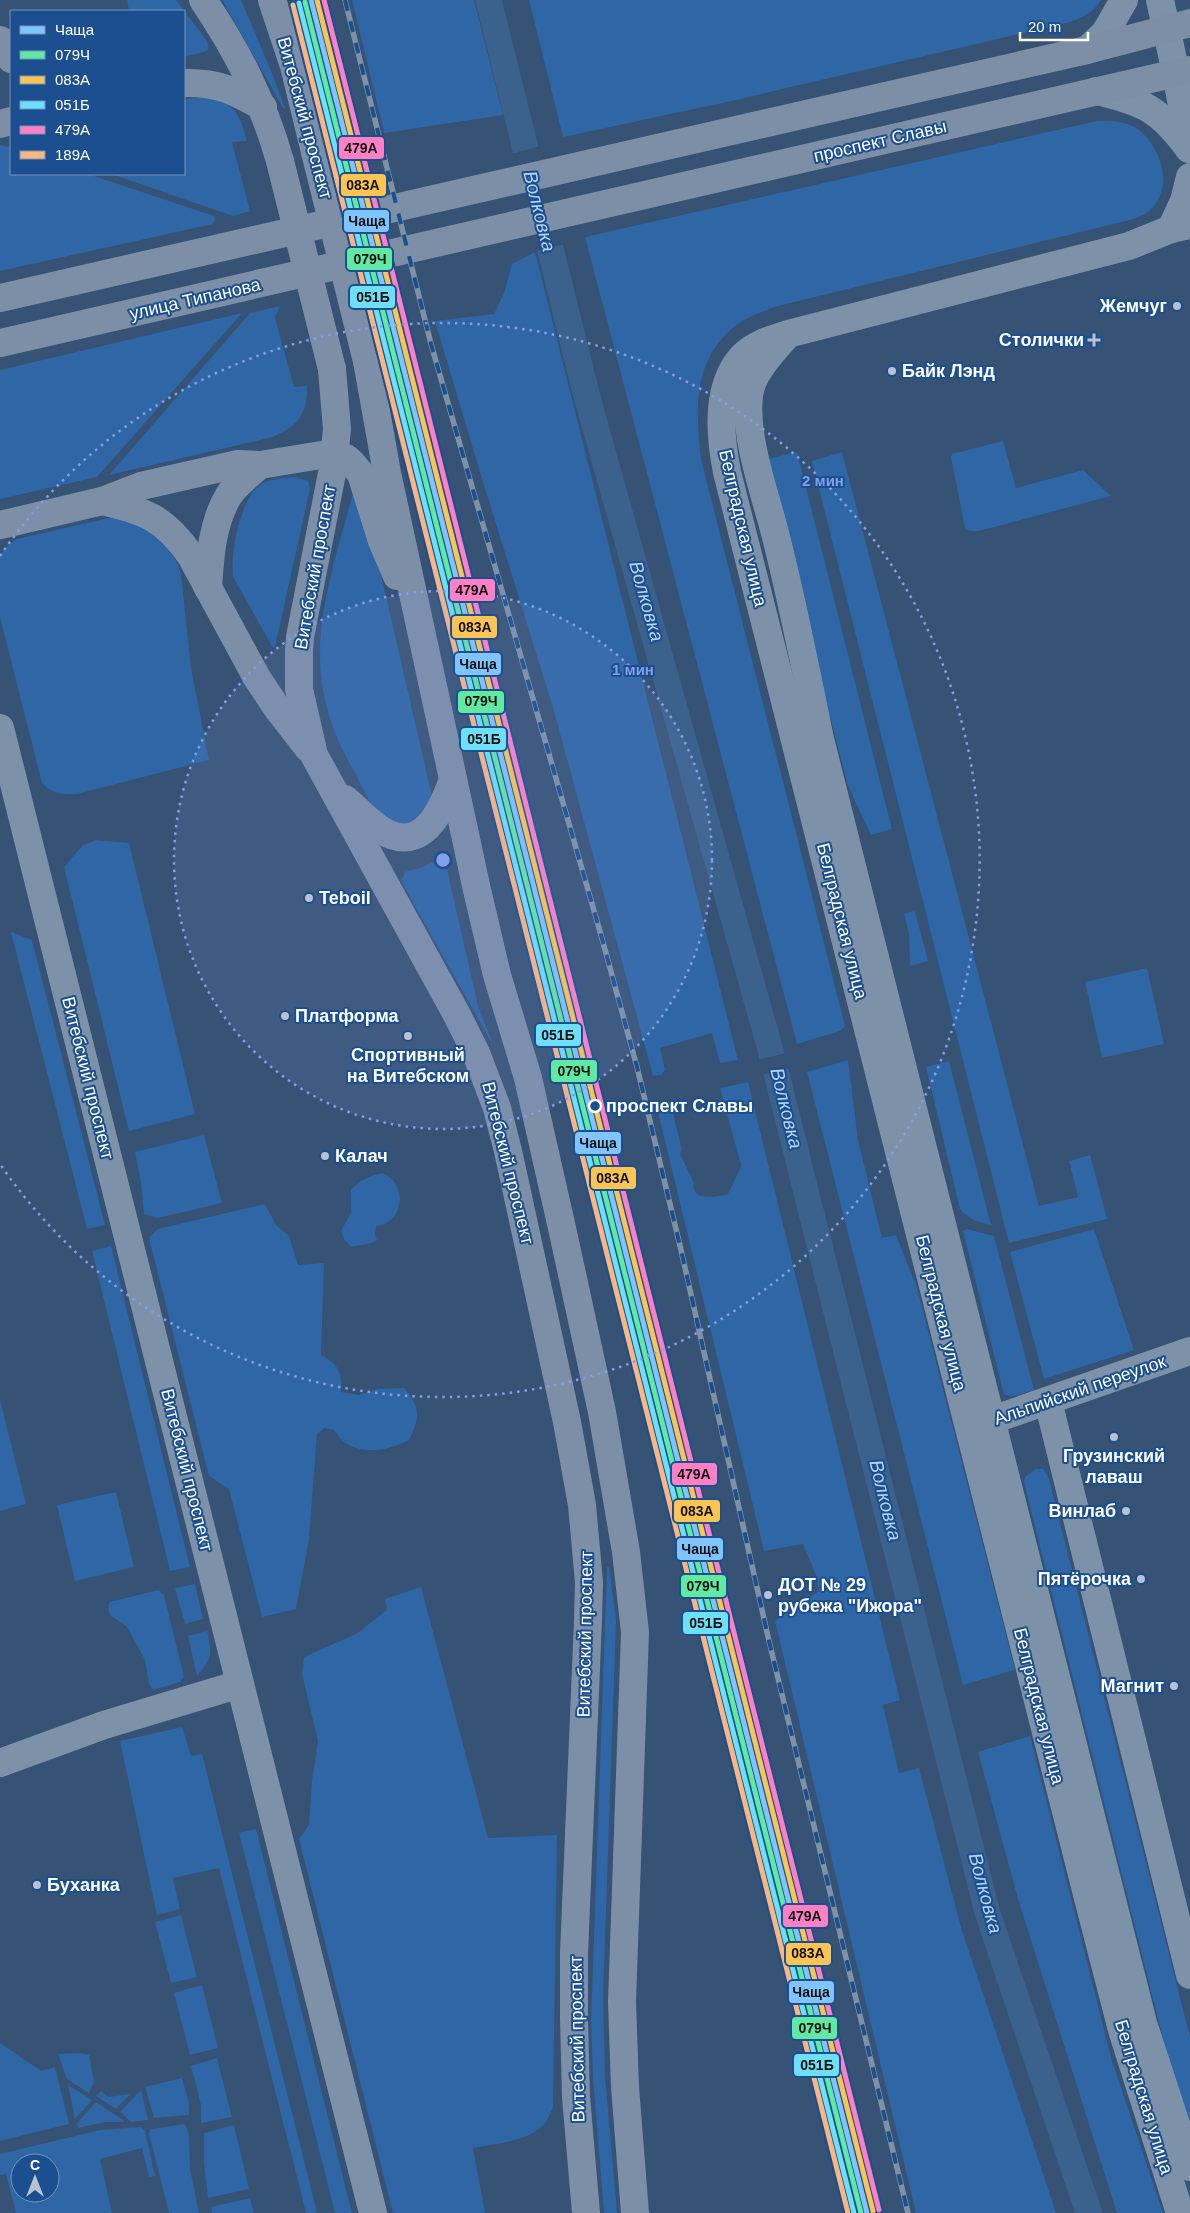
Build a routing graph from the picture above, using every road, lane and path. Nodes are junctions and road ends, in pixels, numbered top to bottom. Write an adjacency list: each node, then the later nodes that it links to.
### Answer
1 (203, 0): 12 (main road, Витебский проспект)
2 (272, 0): 24 (main road, Витебский проспект, bridge)
3 (1124, 0): 7 (street)
4 (1160, 0): 5 (street)
5 (1178, 26): 7 (main road); 9 (street)
6 (0, 40): 8 (main road)
7 (1087, 50): 17 (main road)
8 (10, 57)
9 (1183, 71): 11 (main road, проспект Славы); 13 (street)
10 (185, 83): 12 (main road)
11 (1096, 92): 13 (street); 16 (main road, проспект Славы)
12 (263, 107): 19 (main road, Витебский проспект, bridge)
13 (1190, 150)
14 (1190, 177): 15 (street)
15 (1180, 227): 31 (street, Белградская улица)
16 (391, 255): 18 (main road, улица Типанова)
17 (0, 298)
18 (0, 344)
19 (334, 455): 20 (main road); 24 (main road); 26 (main road, Витебский проспект)
20 (260, 465): 21 (main road); 23 (main road)
21 (102, 501): 22 (main road); 23 (main road)
22 (0, 525)
23 (208, 588): 26 (main road)
24 (422, 634): 27 (main road, Витебский проспект)
25 (0, 728): 32 (street, Витебский проспект)
26 (314, 755): 28 (main road, Витебский проспект)
27 (453, 780): 28 (main road); 38 (main road, Витебский проспект)
28 (331, 786): 37 (main road, Витебский проспект)
29 (1190, 1351): 30 (street, Альпийский переулок)
30 (1048, 1401): 31 (street, Альпийский переулок); 34 (street)
31 (981, 1424): 35 (street, Белградская улица); 39 (street, Белградская улица)
32 (240, 1684): 33 (street); 36 (street, Витебский проспект)
33 (0, 1763)
34 (1190, 1976)
35 (1190, 2167)
36 (373, 2213)
37 (586, 2213)
38 (635, 2213)
39 (1180, 2213)

